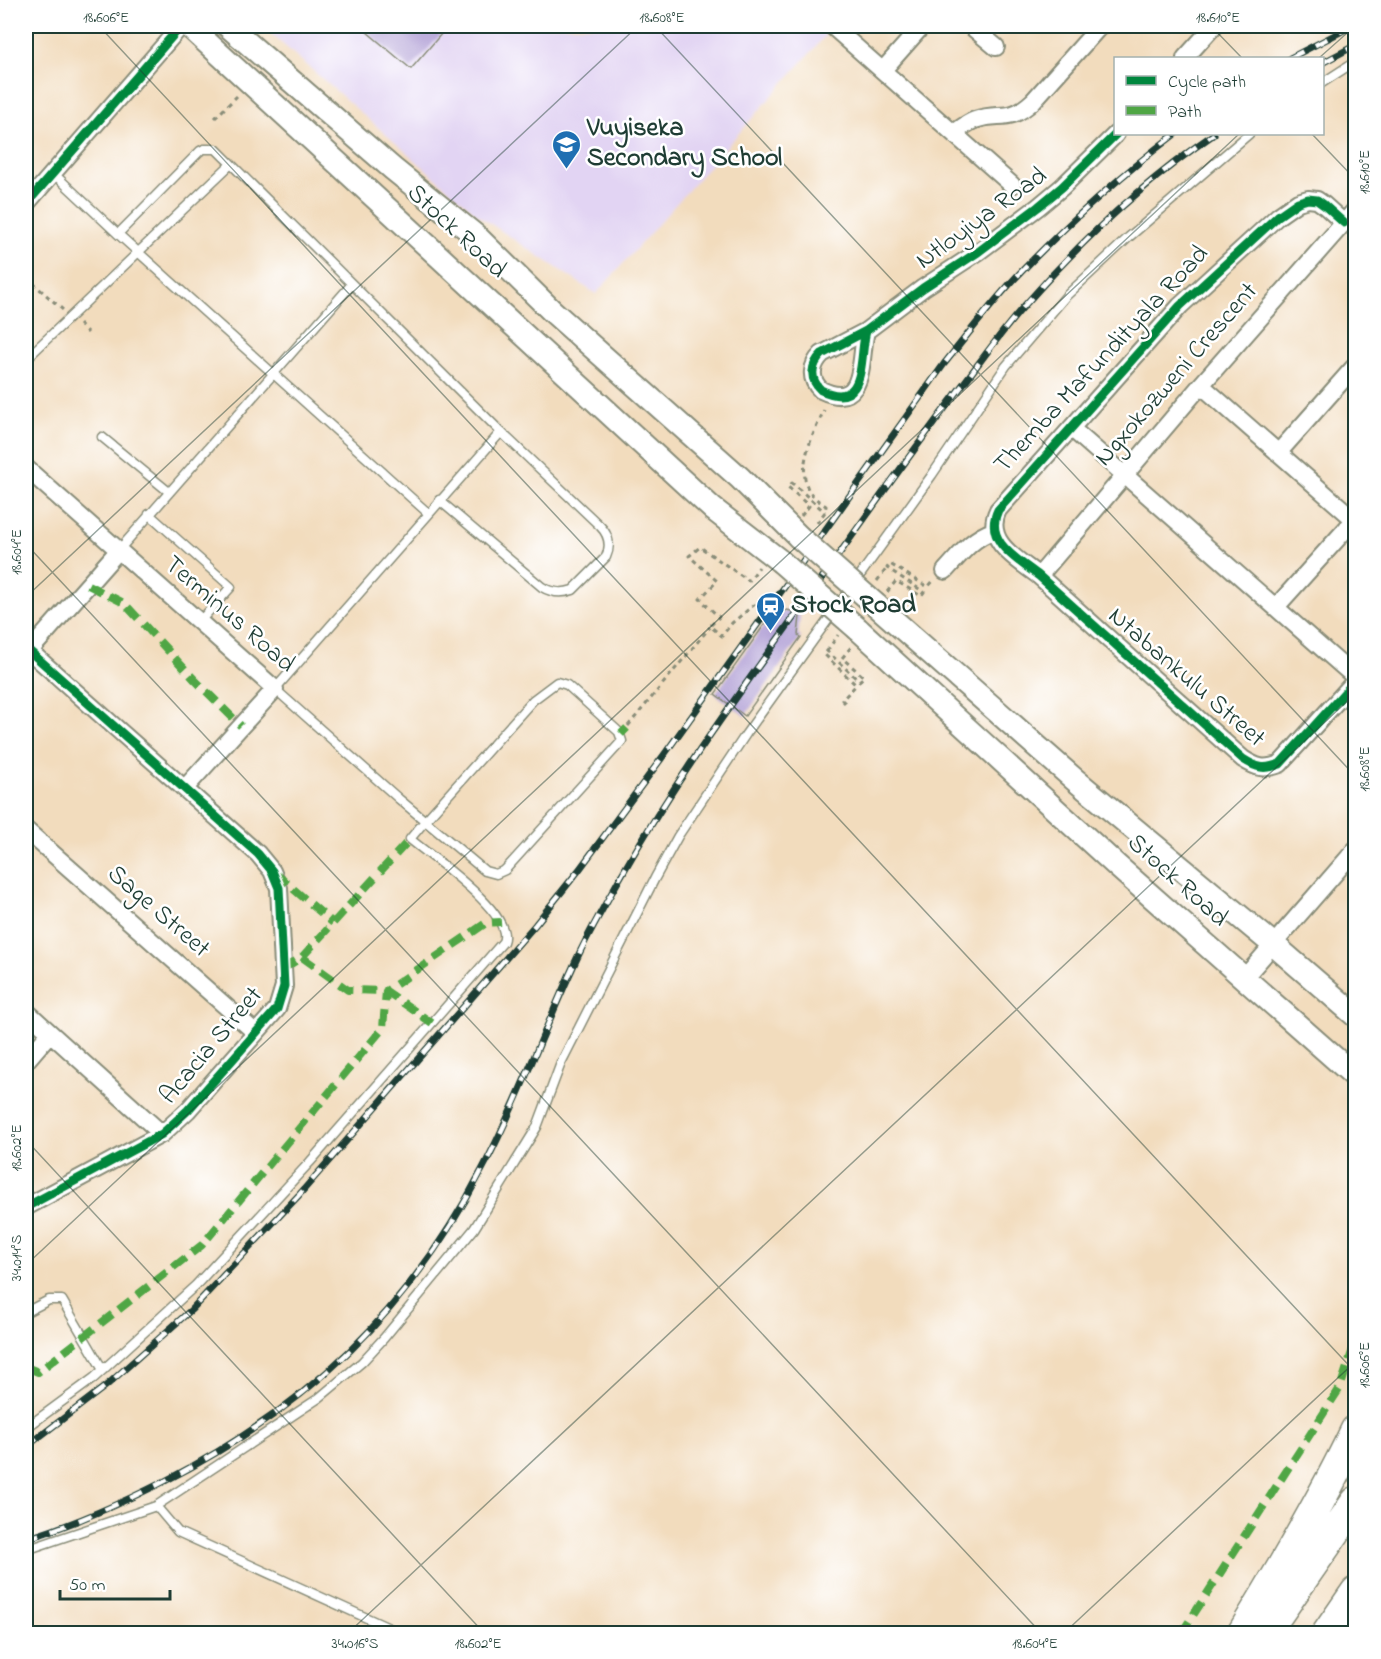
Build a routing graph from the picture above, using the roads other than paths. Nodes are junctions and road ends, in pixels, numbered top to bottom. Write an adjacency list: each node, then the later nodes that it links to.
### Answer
1 (182, 26): 18 (street)
2 (189, 26): 56 (main road, Stock Road, bridge)
3 (228, 26): 55 (main road, Stock Road, bridge)
4 (832, 26): 12 (street)
5 (922, 26): 12 (street)
6 (971, 26): 9 (street)
7 (1100, 26): 14 (street)
8 (1214, 26): 10 (street)
9 (996, 47)
10 (1186, 57)
11 (1356, 62): 13 (lane)
12 (883, 70): 14 (street)
13 (1324, 82)
14 (954, 133): 19 (street)
15 (1115, 135): 26 (street, Ntloyiya Road)
16 (1248, 135): 70 (lane)
17 (231, 164): 23 (lane); 24 (lane); 25 (lane)
18 (53, 173): 20 (street); 23 (lane)
19 (1012, 185)
20 (26, 204)
21 (1356, 209): 22 (street, Ngxokozweni Crescent)
22 (1344, 223): 30 (street, Ngxokozweni Crescent); 31 (street, Themba Mafundityala Road)
23 (118, 234): 24 (lane)
24 (138, 252): 27 (lane); 29 (lane)
25 (352, 284): 29 (lane); 32 (lane)
26 (866, 331)
27 (26, 359)
28 (1356, 365): 34 (street)
29 (272, 373): 37 (lane); 39 (lane)
30 (1201, 385): 34 (street); 36 (street, Ngxokozweni Crescent)
31 (1071, 428): 36 (street); 42 (street, Themba Mafundityala Road)
32 (501, 432): 38 (lane); 38 (lane)
33 (102, 437): 37 (lane)
34 (1278, 453): 41 (street)
35 (26, 468): 43 (street, Terminus Road)
36 (1124, 474): 45 (street, Ngxokozweni Crescent); 46 (street)
37 (169, 492): 40 (lane)
38 (439, 500): 39 (lane)
39 (428, 513): 50 (lane)
40 (149, 514): 43 (lane); 47 (lane)
41 (1355, 520): 46 (street)
42 (993, 531): 44 (street); 45 (street)
43 (118, 550): 47 (street, Terminus Road); 48 (street)
44 (938, 576)
45 (1039, 576): 49 (street, Ntabankulu Street)
46 (1276, 607): 49 (street)
47 (199, 622): 50 (street, Terminus Road)
48 (27, 651): 51 (street, Acacia Street)
49 (1356, 679)
50 (275, 689): 51 (street); 52 (lane, Terminus Road)
51 (185, 788): 60 (street, Acacia Street)
52 (425, 821): 52 (lane); 66 (lane)
53 (26, 830): 60 (street, Sage Street)
54 (1356, 849): 55 (street)
55 (1274, 945): 56 (street); 58 (main road, Stock Road)
56 (1244, 978): 62 (main road, Stock Road)
57 (26, 1011): 59 (street)
58 (1356, 1016)
59 (50, 1033): 61 (street); 63 (street)
60 (256, 1033): 63 (street, Acacia Street)
61 (26, 1061)
62 (1356, 1077)
63 (162, 1134): 64 (street, Acacia Street)
64 (26, 1207)
65 (26, 1312): 66 (lane)
66 (103, 1370): 67 (lane)
67 (26, 1428)
68 (1356, 1430): 74 (highway)
69 (1356, 1502): 75 (highway)
70 (156, 1506): 71 (lane); 73 (lane)
71 (26, 1550)
72 (1356, 1592): 76 (highway)
73 (402, 1634)
74 (1242, 1634)
75 (1264, 1634)
76 (1327, 1634)

